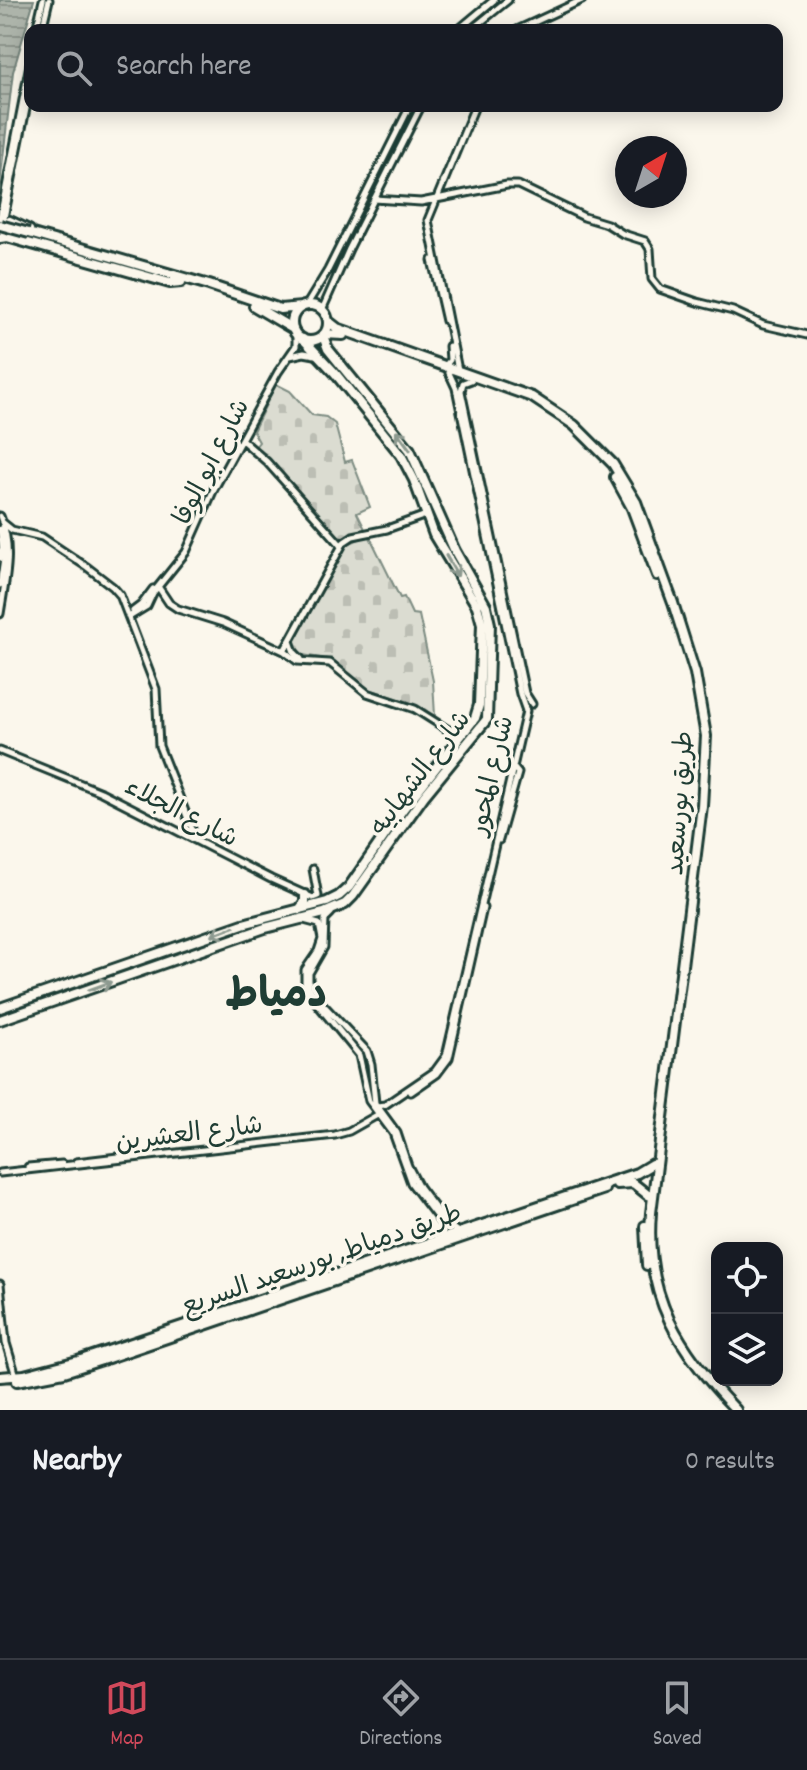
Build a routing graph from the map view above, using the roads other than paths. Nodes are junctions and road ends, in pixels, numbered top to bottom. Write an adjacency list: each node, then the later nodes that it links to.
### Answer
1 (46, 0): 6 (street)
2 (494, 0): 7 (street)
3 (574, 0): 9 (street)
4 (582, 0): 10 (street)
5 (507, 1): 8 (street)
6 (40, 24)
7 (465, 24)
8 (478, 24)
9 (527, 24)
10 (528, 24)
11 (24, 95): 18 (street)
12 (26, 112): 20 (street)
13 (407, 112): 21 (street)
14 (418, 112): 16 (street)
15 (471, 112): 17 (street, شارع المحور)
16 (374, 199): 17 (street); 22 (street)
17 (434, 199): 30 (street); 34 (street, شارع المحور); 34 (street, شارع المحور)
18 (0, 218)
19 (0, 227): 23 (highway, bridge)
20 (2, 237): 23 (highway); 23 (highway)
21 (328, 270): 22 (street); 24 (street)
22 (338, 273): 25 (street)
23 (181, 280): 26 (highway, شارع الشهابيه)
24 (304, 307): 25 (highway); 26 (highway); 28 (highway)
25 (322, 310): 27 (highway)
26 (280, 314): 28 (highway, شارع الشهابيه)
27 (328, 321): 29 (highway); 31 (highway, طريق بورسعيد)
28 (298, 334): 29 (highway); 32 (street, شارع ابو الوفا); 33 (highway, شارع الشهابيه)
29 (324, 335): 31 (highway, طريق بورسعيد); 36 (highway, شارع الشهابيه)
30 (807, 335)
31 (396, 351): 34 (highway, طريق بورسعيد)
32 (289, 356): 33 (street); 41 (street, شارع ابو الوفا)
33 (320, 356): 37 (highway, شارع الشهابيه)
34 (451, 370): 35 (highway, طريق بورسعيد); 38 (highway, طريق بورسعيد); 42 (street, شارع المحور)
35 (471, 380): 38 (highway, طريق بورسعيد); 42 (street, شارع المحور)
36 (369, 398): 37 (highway); 39 (highway, شارع الشهابيه)
37 (358, 403): 40 (highway, شارع الشهابيه)
38 (541, 405): 81 (highway, طريق بورسعيد)
39 (380, 411): 40 (highway); 43 (highway, شارع الشهابيه, one-way to 39)
40 (371, 418): 44 (highway, شارع الشهابيه)
41 (242, 440): 50 (street); 52 (street, شارع ابو الوفا)
42 (472, 452): 58 (street, شارع المحور)
43 (428, 486): 44 (highway); 48 (highway, شارع الشهابيه)
44 (418, 491): 45 (highway, شارع الشهابيه)
45 (426, 515): 49 (highway, شارع الشهابيه); 50 (street)
46 (1, 519): 53 (street); 54 (street)
47 (0, 531): 51 (street)
48 (447, 532): 49 (highway); 59 (highway, شارع الشهابيه)
49 (438, 541): 59 (highway, شارع الشهابيه, one-way to 59)
50 (341, 545): 55 (street)
51 (0, 585)
52 (161, 585): 54 (street, شارع ابو الوفا); 56 (street)
53 (0, 614)
54 (128, 616): 66 (street)
55 (290, 640): 56 (street); 57 (street)
56 (284, 651): 57 (street)
57 (303, 660): 62 (street)
58 (517, 665): 60 (street, شارع المحور); 87 (street, شارع المحور)
59 (484, 697): 61 (highway, شارع الشهابيه); 65 (highway, شارع الشهابيه)
60 (532, 704)
61 (466, 731): 62 (street); 63 (highway, شارع الشهابيه)
62 (453, 733): 63 (street)
63 (456, 743): 65 (highway, شارع الشهابيه)
64 (0, 751): 66 (street, شارع الجلاء)
65 (413, 803): 68 (highway, شارع الشهابيه)
66 (191, 837): 69 (street, شارع الجلاء)
67 (313, 869): 69 (street)
68 (356, 884): 70 (highway, شارع الشهابيه); 71 (highway, شارع الشهابيه)
69 (305, 895): 71 (highway)
70 (337, 908): 71 (highway, شارع الشهابيه); 74 (street)
71 (298, 915): 73 (highway, شارع الشهابيه); 74 (street)
72 (262, 918): 73 (highway, شارع الشهابيه); 75 (highway); 76 (highway, شارع الشهابيه, one-way to 76)
73 (275, 920): 75 (highway, شارع الشهابيه)
74 (322, 925): 83 (street); 84 (street)
75 (265, 928): 77 (highway, شارع الشهابيه)
76 (138, 960): 77 (highway); 78 (highway, شارع الشهابيه)
77 (142, 970): 79 (highway, شارع الشهابيه, one-way to 77)
78 (49, 992): 79 (highway); 80 (highway, شارع الشهابيه)
79 (52, 1003): 82 (highway, شارع الشهابيه)
80 (0, 1008)
81 (672, 1018): 88 (highway, طريق بورسعيد); 104 (highway, طريق بورسعيد)
82 (0, 1020)
83 (357, 1051): 84 (street); 86 (street)
84 (367, 1051): 85 (street)
85 (371, 1061): 86 (street); 87 (street)
86 (363, 1062): 87 (street)
87 (379, 1112): 89 (street, شارع العشرين); 95 (street)
88 (652, 1164): 90 (highway, طريق دمياط, بورسعيد السريع); 92 (highway, طريق بورسعيد)
89 (0, 1172)
90 (637, 1173): 91 (highway); 93 (highway, طريق دمياط, بورسعيد السريع)
91 (633, 1183): 92 (highway); 93 (highway, طريق دمياط, بورسعيد السريع)
92 (648, 1195): 103 (highway, طريق بورسعيد)
93 (508, 1220): 94 (highway, طريق دمياط, بورسعيد السريع)
94 (496, 1224): 96 (highway, طريق دمياط, بورسعيد السريع); 99 (highway, طريق دمياط, بورسعيد السريع)
95 (446, 1225): 96 (street); 97 (street)
96 (459, 1233): 97 (highway, طريق دمياط, بورسعيد السريع)
97 (442, 1239): 99 (highway, طريق دمياط, بورسعيد السريع)
98 (0, 1284): 101 (street)
99 (74, 1366): 100 (highway, طريق دمياط, بورسعيد السريع)
100 (63, 1369): 101 (highway, طريق دمياط, بورسعيد السريع); 102 (highway, طريق دمياط, بورسعيد السريع)
101 (16, 1376): 102 (highway, طريق دمياط, بورسعيد السريع)
102 (0, 1379)
103 (729, 1410)
104 (736, 1410)

